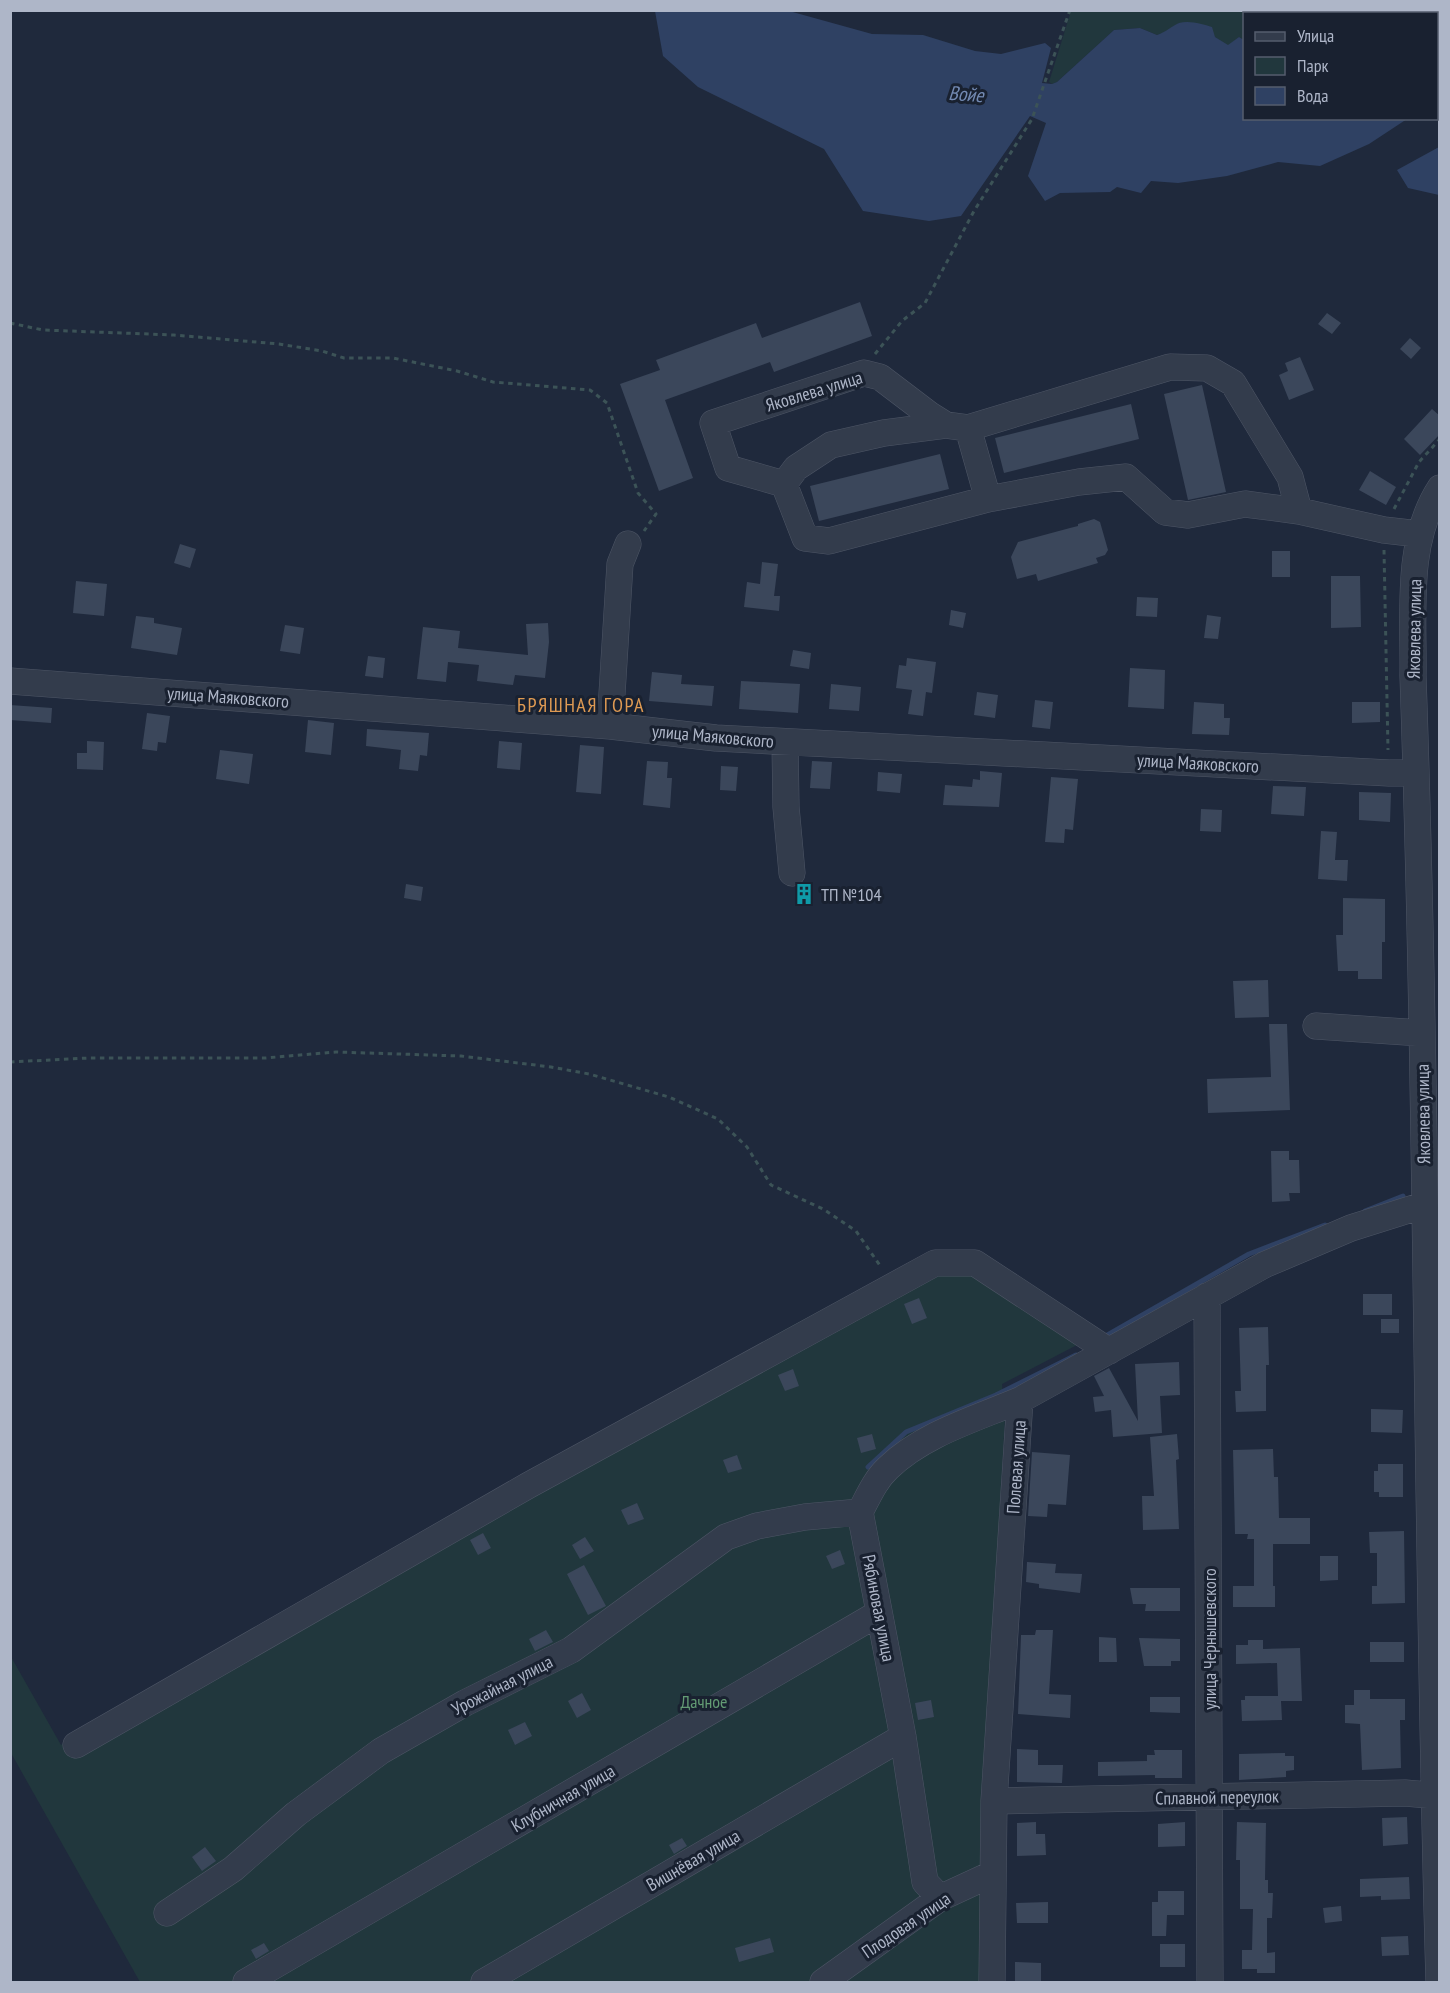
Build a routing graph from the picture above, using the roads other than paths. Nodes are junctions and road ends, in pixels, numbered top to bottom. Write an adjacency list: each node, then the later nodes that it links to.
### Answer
1 (957, 426): 2 (street); 2 (street, Яковлева улица); 4 (street); 5 (street)
2 (784, 484): 4 (street)
3 (1440, 488): 6 (street, Яковлева улица)
4 (987, 499): 5 (street)
5 (1299, 511): 6 (street)
6 (1419, 534): 11 (street, Яковлева улица)
7 (628, 544): 9 (street)
8 (10, 681): 9 (street, улица Маяковского)
9 (610, 726): 10 (street, улица Маяковского)
10 (785, 742): 11 (street, улица Маяковского); 12 (street)
11 (1416, 773): 14 (street, Яковлева улица)
12 (792, 873)
13 (1316, 1026): 14 (street)
14 (1421, 1033): 15 (street, Яковлева улица)
15 (1424, 1205): 16 (street, Яковлева улица); 17 (street, Полевая улица)
16 (1432, 1264): 24 (street, Яковлева улица)
17 (1207, 1296): 18 (street, Полевая улица); 25 (street, улица Чернышевского)
18 (1109, 1351): 19 (street, Полевая улица); 23 (street)
19 (1020, 1400): 20 (street); 26 (street, Полевая улица)
20 (860, 1512): 21 (street, Рябиновая улица); 29 (street, Урожайная улица)
21 (879, 1612): 22 (street, Рябиновая улица); 31 (street, Клубничная улица)
22 (903, 1737): 28 (street, Рябиновая улица); 32 (street, Вишнёвая улица)
23 (76, 1745)
24 (1437, 1796): 25 (street, Сплавной переулок); 36 (street, Яковлева улица)
25 (1210, 1798): 26 (street, Сплавной переулок); 35 (street, улица Чернышевского)
26 (994, 1801): 27 (street, Полевая улица)
27 (992, 1874): 28 (street, Плодовая улица); 34 (street, Полевая улица)
28 (940, 1898): 30 (street, Плодовая улица)
29 (167, 1913)
30 (827, 1979): 33 (street)
31 (246, 1983)
32 (484, 1983)
33 (807, 1983)
34 (992, 1983)
35 (1210, 1983)
36 (1439, 1983)

